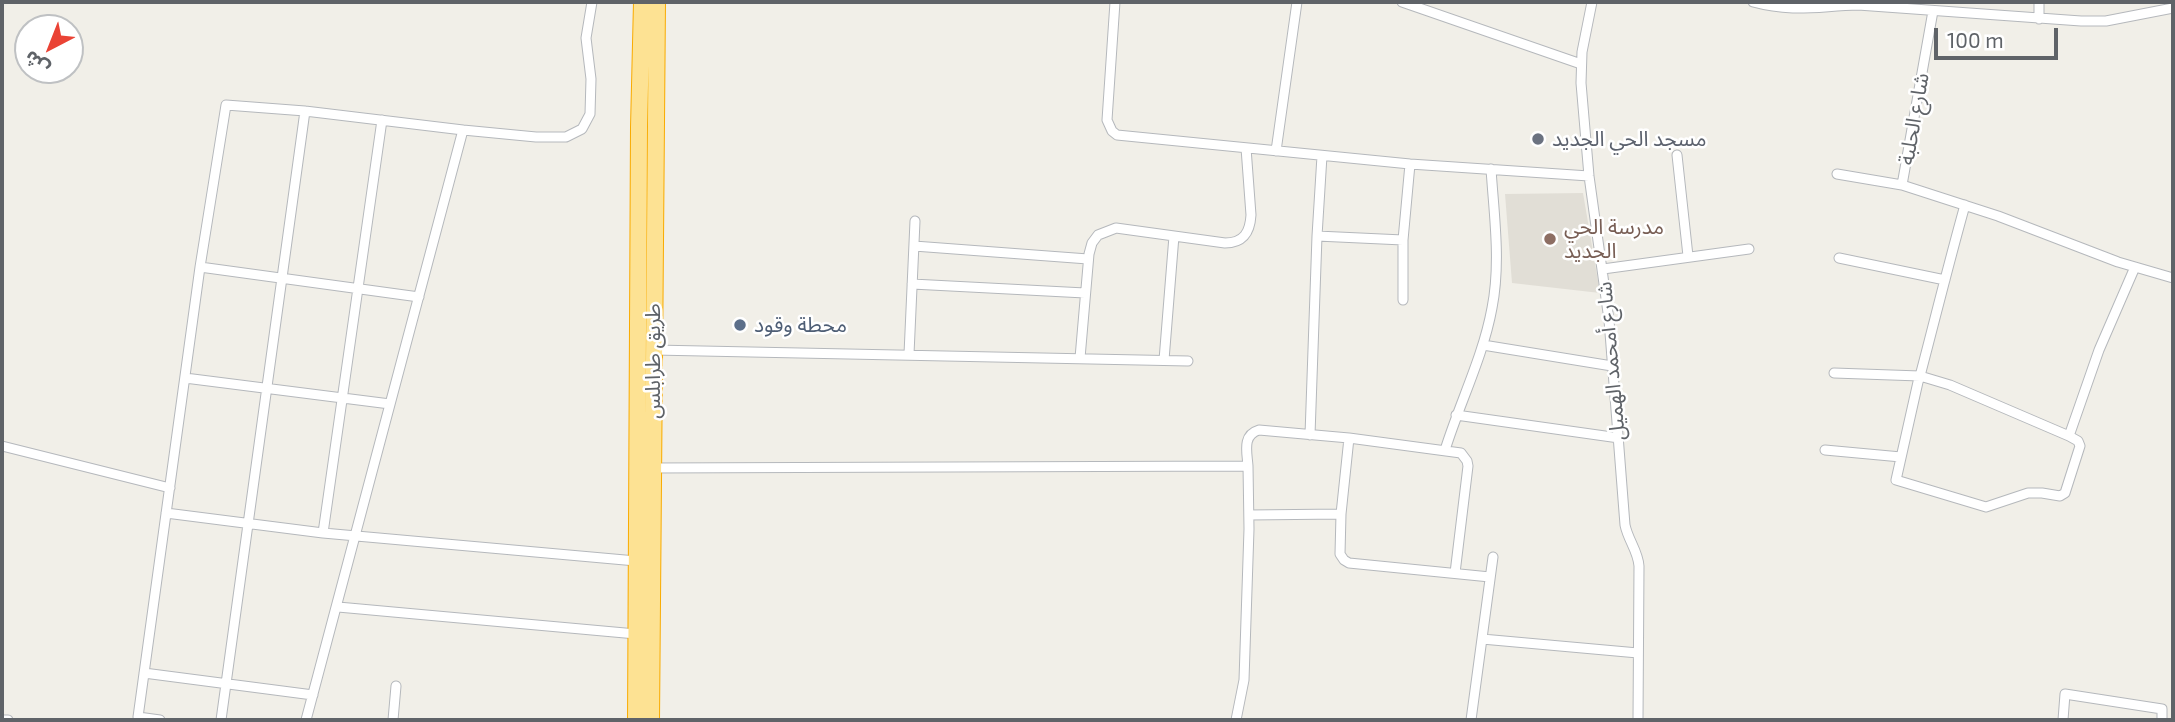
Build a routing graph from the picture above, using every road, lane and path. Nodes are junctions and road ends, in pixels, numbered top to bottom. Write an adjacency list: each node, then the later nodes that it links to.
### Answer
1 (592, 2): 16 (street)
2 (642, 2): 79 (highway)
3 (657, 2): 48 (highway, طريق طرابلس)
4 (1115, 2): 17 (street)
5 (1297, 2): 18 (street)
6 (1402, 2): 13 (street)
7 (1592, 2): 13 (street, شارع أمحمد الهميل)
8 (1753, 2): 11 (street)
9 (2039, 2): 12 (street)
10 (2173, 8): 12 (street)
11 (1933, 10): 12 (street); 25 (street, شارع الحلبة)
12 (2039, 19)
13 (1581, 64): 24 (street, شارع أمحمد الهميل)
14 (305, 111): 15 (street); 36 (street); 39 (street)
15 (382, 120): 16 (street); 43 (street)
16 (463, 130): 45 (street)
17 (1246, 148): 18 (street); 28 (street)
18 (1276, 151): 20 (street)
19 (1677, 155): 33 (street)
20 (1322, 156): 21 (street); 29 (street)
21 (1410, 164): 22 (street); 30 (street)
22 (1491, 169): 24 (street); 47 (street)
23 (1837, 174): 25 (street)
24 (1589, 176): 38 (street, شارع أمحمد الهميل)
25 (1902, 186): 26 (street)
26 (1965, 205): 37 (street); 41 (street)
27 (915, 221): 31 (street)
28 (1174, 236): 35 (street); 51 (street)
29 (1317, 236): 30 (street); 61 (street)
30 (1403, 240): 46 (street)
31 (914, 246): 35 (street); 42 (street)
32 (1749, 249): 33 (street)
33 (1688, 256): 38 (street)
34 (1839, 258): 41 (street)
35 (1088, 259): 44 (street)
36 (200, 267): 39 (street); 56 (street)
37 (2135, 267): 40 (street); 62 (street)
38 (1603, 269): 53 (street, شارع أمحمد الهميل)
39 (283, 278): 43 (street); 57 (street)
40 (2173, 278)
41 (1945, 280): 55 (street)
42 (912, 284): 44 (street); 49 (street)
43 (358, 289): 45 (street); 58 (street)
44 (1085, 293): 50 (street)
45 (419, 297): 59 (street)
46 (1403, 300)
47 (1483, 345): 53 (street); 60 (street)
48 (654, 350): 49 (street); 70 (highway, طريق طرابلس)
49 (909, 354): 50 (street)
50 (1080, 358): 51 (street)
51 (1164, 360): 52 (street)
52 (1188, 361)
53 (1612, 366): 64 (street, شارع أمحمد الهميل)
54 (1834, 373): 55 (street)
55 (1920, 376): 62 (street); 68 (street)
56 (185, 378): 57 (street); 71 (street)
57 (268, 388): 58 (street); 75 (street)
58 (342, 398): 59 (street); 76 (street)
59 (390, 404): 77 (street)
60 (1455, 415): 64 (street); 66 (street)
61 (1310, 435): 63 (street); 69 (street)
62 (2069, 436): 68 (street)
63 (1349, 438): 66 (street); 73 (street)
64 (1619, 438): 85 (street, شارع أمحمد الهميل)
65 (2, 446): 71 (street)
66 (1445, 450): 80 (street)
67 (1825, 450): 68 (street)
68 (1901, 457)
69 (1248, 466): 70 (street); 74 (street)
70 (652, 468): 98 (highway, طريق طرابلس)
71 (170, 488): 72 (street)
72 (166, 513): 75 (street); 86 (street)
73 (1341, 514): 74 (street); 80 (street)
74 (1249, 515): 99 (street)
75 (250, 524): 76 (street); 87 (street)
76 (323, 533): 77 (street)
77 (356, 536): 79 (street); 82 (street)
78 (1493, 557): 81 (street)
79 (636, 561): 83 (highway)
80 (1455, 573): 81 (street)
81 (1490, 577): 84 (street)
82 (338, 607): 83 (street); 89 (street)
83 (636, 634): 97 (highway)
84 (1482, 639): 85 (street); 100 (street)
85 (1638, 653): 101 (street, شارع أمحمد الهميل)
86 (144, 673): 87 (street); 90 (street)
87 (226, 684): 89 (street); 94 (street)
88 (396, 685): 96 (street)
89 (313, 695): 95 (street)
90 (137, 719): 93 (street)
91 (2, 720): 92 (street)
92 (8, 720)
93 (160, 720)
94 (221, 720)
95 (306, 720)
96 (393, 720)
97 (636, 720)
98 (651, 720)
99 (1236, 720)
100 (1471, 720)
101 (1638, 720)
102 (2063, 720): 103 (street)
103 (2162, 720)

